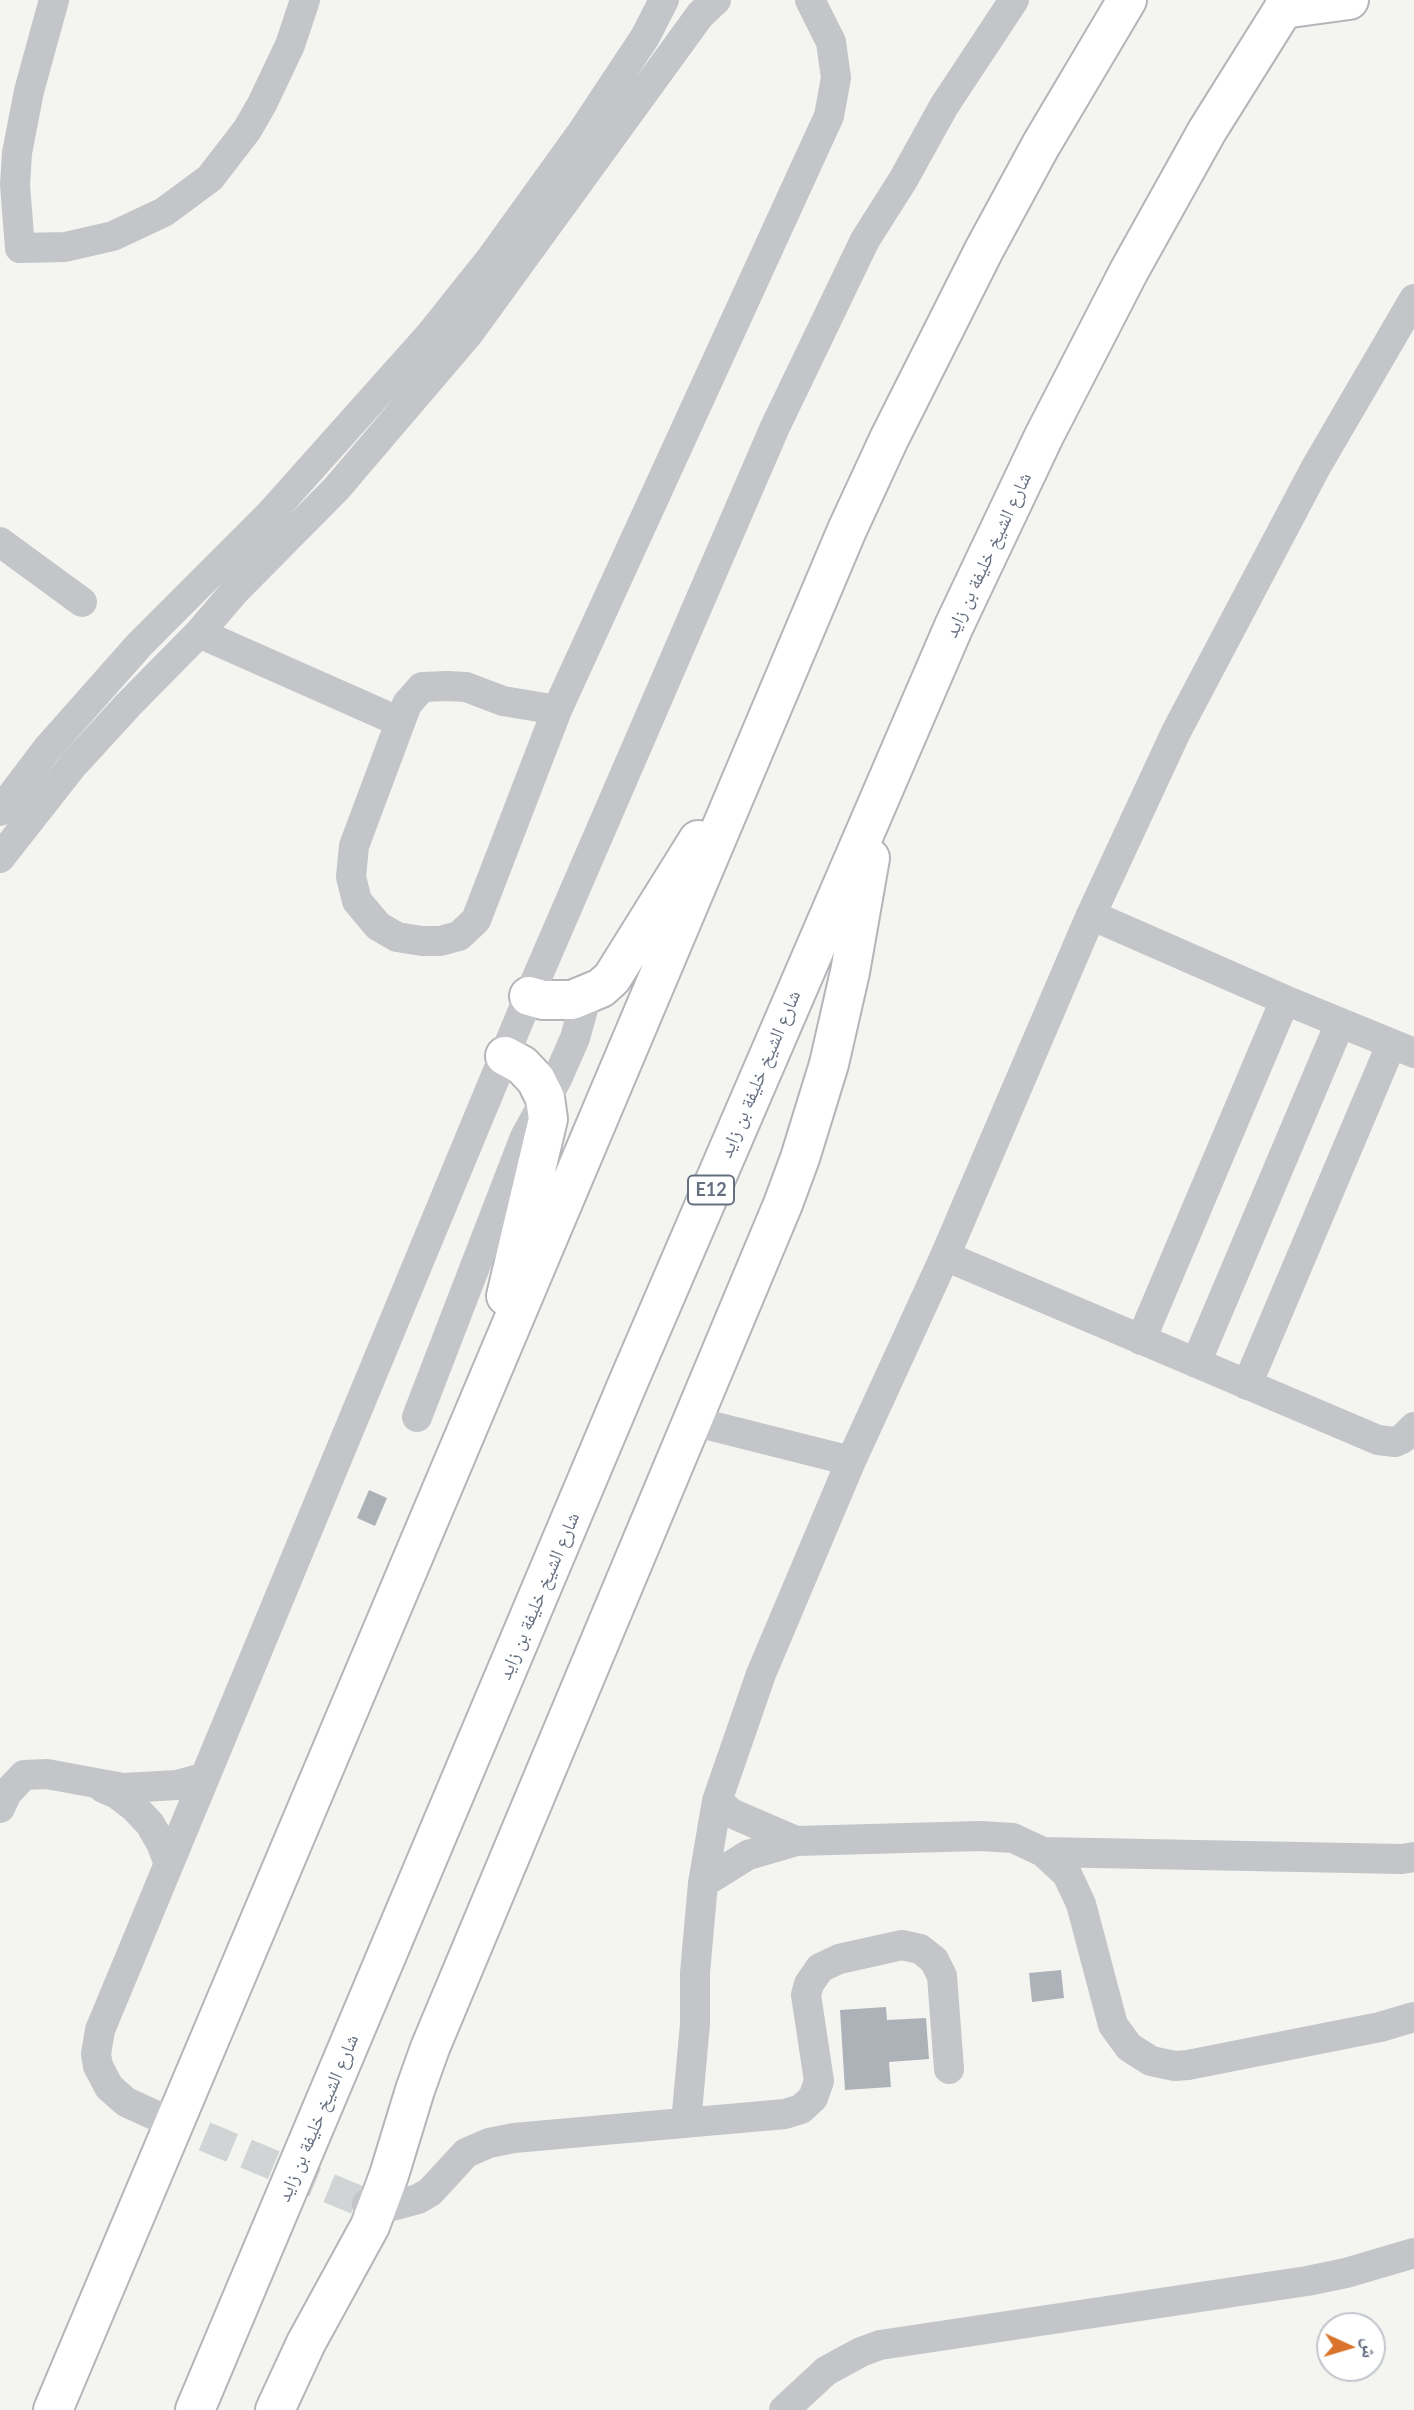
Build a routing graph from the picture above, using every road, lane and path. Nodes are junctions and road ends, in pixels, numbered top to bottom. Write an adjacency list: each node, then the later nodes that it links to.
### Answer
1 (54, 0): 2 (street)
2 (305, 0)
3 (664, 0): 18 (street)
4 (716, 0): 13 (street)
5 (1014, 0): 22 (street)
6 (1127, 0): 16 (highway)
7 (1349, 0): 9 (highway)
8 (806, 3): 14 (street)
9 (1286, 4): 17 (highway, شارع الشيخ خليفة بن زايد / E12)
10 (1414, 299): 20 (street)
11 (0, 542): 12 (street)
12 (82, 603)
13 (199, 633): 15 (street); 19 (street)
14 (556, 710): 15 (street); 15 (street)
15 (400, 722)
16 (740, 786): 21 (highway); 31 (highway)
17 (879, 799): 34 (highway); 53 (highway, شارع الشيخ خليفة بن زايد / E12)
18 (0, 811)
19 (0, 858)
20 (1091, 915): 23 (street); 28 (street)
21 (587, 995): 22 (highway); 27 (street)
22 (529, 996): 26 (street)
23 (1284, 1000): 24 (street); 29 (street)
24 (1340, 1023): 25 (street); 30 (street)
25 (1403, 1049): 32 (street)
26 (505, 1056): 27 (highway); 37 (street)
27 (545, 1098): 31 (highway); 33 (street)
28 (945, 1256): 29 (street); 36 (street)
29 (1141, 1340): 30 (street)
30 (1196, 1363): 32 (street)
31 (494, 1367): 52 (highway)
32 (1247, 1385): 35 (street)
33 (417, 1417)
34 (692, 1421): 36 (street); 50 (highway)
35 (1414, 1427)
36 (850, 1461): 39 (street)
37 (203, 1778): 38 (street); 44 (street)
38 (96, 1784): 40 (street); 44 (street)
39 (717, 1801): 41 (street); 45 (street)
40 (0, 1808)
41 (796, 1841): 42 (street); 45 (street)
42 (1043, 1852): 43 (street); 46 (street)
43 (1414, 1857)
44 (169, 1864): 48 (street)
45 (703, 1883): 49 (street)
46 (1414, 2017)
47 (949, 2070): 49 (street)
48 (163, 2119)
49 (686, 2123): 50 (street)
50 (372, 2205): 54 (highway)
51 (1414, 2253): 55 (street)
52 (53, 2410)
53 (195, 2410)
54 (275, 2410)
55 (784, 2410)

